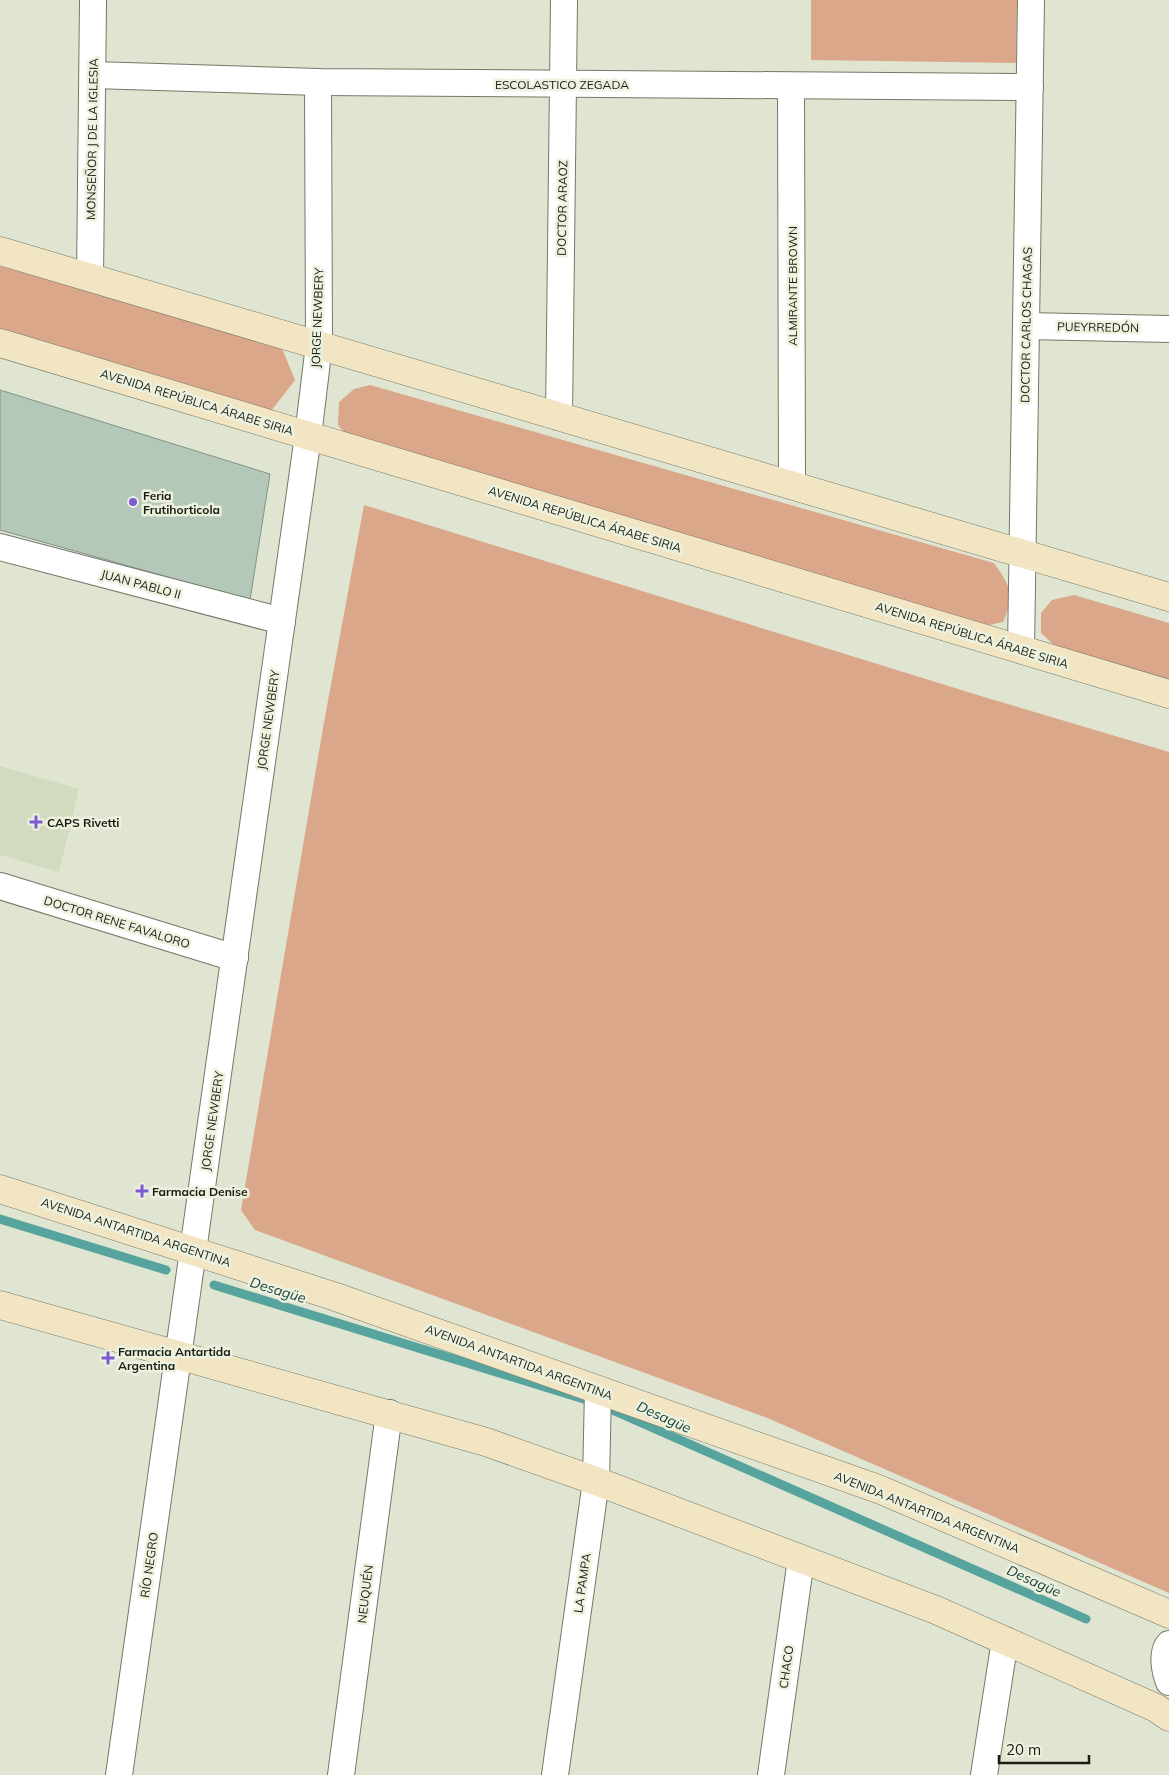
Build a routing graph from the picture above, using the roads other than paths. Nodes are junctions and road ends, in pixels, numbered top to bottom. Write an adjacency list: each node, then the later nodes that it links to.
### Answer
1 (93, 0): 4 (street, MONSEÑOR J DE LA IGLESIA)
2 (564, 0): 6 (street, DOCTOR ARAOZ)
3 (1031, 0): 8 (street, DOCTOR CARLOS CHAGAS)
4 (93, 74): 5 (street, ESCOLASTICO ZEGADA); 10 (street, MONSEÑOR J DE LA IGLESIA)
5 (318, 82): 6 (street, ESCOLASTICO ZEGADA); 14 (street, JORGE NEWBERY)
6 (563, 84): 7 (street, ESCOLASTICO ZEGADA); 15 (street, DOCTOR ARAOZ)
7 (791, 86): 8 (street, ESCOLASTICO ZEGADA); 17 (street, ALMIRANTE BROWN)
8 (1030, 88): 11 (street, DOCTOR CARLOS CHAGAS)
9 (0, 251): 10 (street)
10 (90, 278): 14 (street)
11 (1026, 326): 12 (street, PUEYRREDÓN); 19 (street, DOCTOR CARLOS CHAGAS)
12 (1169, 329)
13 (0, 343): 16 (street, AVENIDA REPÚBLICA ÁRABE SIRIA)
14 (319, 345): 15 (street); 16 (street, JORGE NEWBERY)
15 (560, 417): 17 (street)
16 (308, 436): 21 (street, JORGE NEWBERY); 22 (street, AVENIDA REPÚBLICA ÁRABE SIRIA)
17 (792, 486): 19 (street)
18 (0, 547): 21 (street, JUAN PABLO II)
19 (1023, 554): 20 (street); 22 (street, DOCTOR CARLOS CHAGAS)
20 (1169, 597)
21 (282, 621): 25 (street, JORGE NEWBERY)
22 (1021, 650): 23 (street, AVENIDA REPÚBLICA ÁRABE SIRIA)
23 (1169, 694)
24 (0, 886): 25 (street, DOCTOR RENE FAVALORO)
25 (235, 958): 27 (street, JORGE NEWBERY)
26 (0, 1189): 27 (street, AVENIDA ANTARTIDA ARGENTINA)
27 (194, 1250): 29 (street, JORGE NEWBERY); 30 (street, AVENIDA ANTARTIDA ARGENTINA)
28 (0, 1304): 29 (street)
29 (180, 1355): 31 (street); 39 (street, RÍO NEGRO)
30 (598, 1390): 32 (street, LA PAMPA); 34 (street, AVENIDA ANTARTIDA ARGENTINA)
31 (388, 1413): 32 (street); 40 (street, NEUQUÉN)
32 (596, 1481): 33 (street); 41 (street, LA PAMPA)
33 (801, 1559): 35 (street); 42 (street, CHACO)
34 (1169, 1614)
35 (1005, 1640): 38 (street); 43 (street)
36 (1169, 1644): 37 (street)
37 (1169, 1682)
38 (1169, 1717)
39 (119, 1775)
40 (341, 1775)
41 (555, 1775)
42 (771, 1775)
43 (984, 1775)

